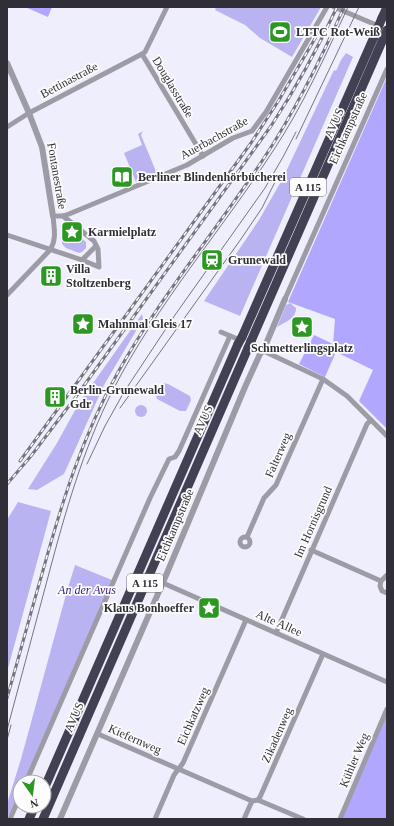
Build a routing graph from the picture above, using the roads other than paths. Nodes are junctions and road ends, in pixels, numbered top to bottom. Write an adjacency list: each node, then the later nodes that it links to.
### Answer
1 (167, 7): 7 (street, Douglasstraße)
2 (327, 7): 12 (street, Auerbachstraße)
3 (334, 7): 5 (street)
4 (387, 7): 6 (highway, AVUS / A 115, bridge)
5 (387, 30): 6 (highway, AVUS / A 115)
6 (379, 38): 22 (highway, AVUS / A 115); 23 (highway, AVUS / A 115)
7 (142, 54): 10 (street, Bettinastraße); 12 (street, Douglasstraße)
8 (7, 64): 10 (street, Fontanestraße)
9 (387, 68): 20 (street, Eichkampstraße)
10 (29, 113): 11 (street, Bettinastraße); 13 (street, Fontanestraße)
11 (7, 128)
12 (203, 156): 14 (street, Auerbachstraße)
13 (52, 216): 14 (street, Auerbachstraße); 17 (street, Fontanestraße)
14 (63, 216): 16 (street)
15 (7, 235): 17 (street)
16 (96, 246): 18 (street); 18 (street)
17 (50, 250): 18 (street); 19 (street)
18 (82, 260)
19 (7, 295)
20 (285, 299): 24 (street, Eichkampstraße)
21 (221, 332): 22 (street)
22 (236, 339): 40 (highway, AVUS / A 115); 42 (street)
23 (251, 346): 24 (street); 47 (highway, AVUS / A 115)
24 (263, 351): 25 (street); 32 (street, Eichkampstraße)
25 (323, 379): 26 (street); 28 (street, Falterweg)
26 (371, 420): 27 (street); 29 (street, Im Hornisgrund)
27 (387, 436)
28 (247, 537)
29 (311, 550): 31 (street); 35 (street, Im Hornisgrund)
30 (387, 576): 31 (street)
31 (381, 581): 33 (street)
32 (163, 583): 34 (street, Alte Allee); 39 (street, Eichkampstraße)
33 (387, 593)
34 (246, 620): 35 (street, Alte Allee); 41 (street, Eichkatzweg)
35 (276, 633): 36 (street, Alte Allee)
36 (323, 654): 37 (street, Alte Allee); 45 (street, Zikadenweg)
37 (387, 682)
38 (387, 709): 52 (street, Kühler Weg)
39 (98, 734): 41 (street, Kiefernweg); 48 (street, Eichkampstraße)
40 (66, 737): 43 (highway); 44 (highway, AVUS / A 115)
41 (179, 769): 46 (street, Kiefernweg); 49 (street, Eichkatzweg)
42 (29, 774)
43 (48, 774)
44 (50, 774)
45 (258, 800): 46 (street); 51 (street)
46 (252, 801): 50 (street)
47 (43, 819)
48 (60, 819)
49 (155, 819)
50 (244, 819)
51 (303, 819)
52 (340, 819)

